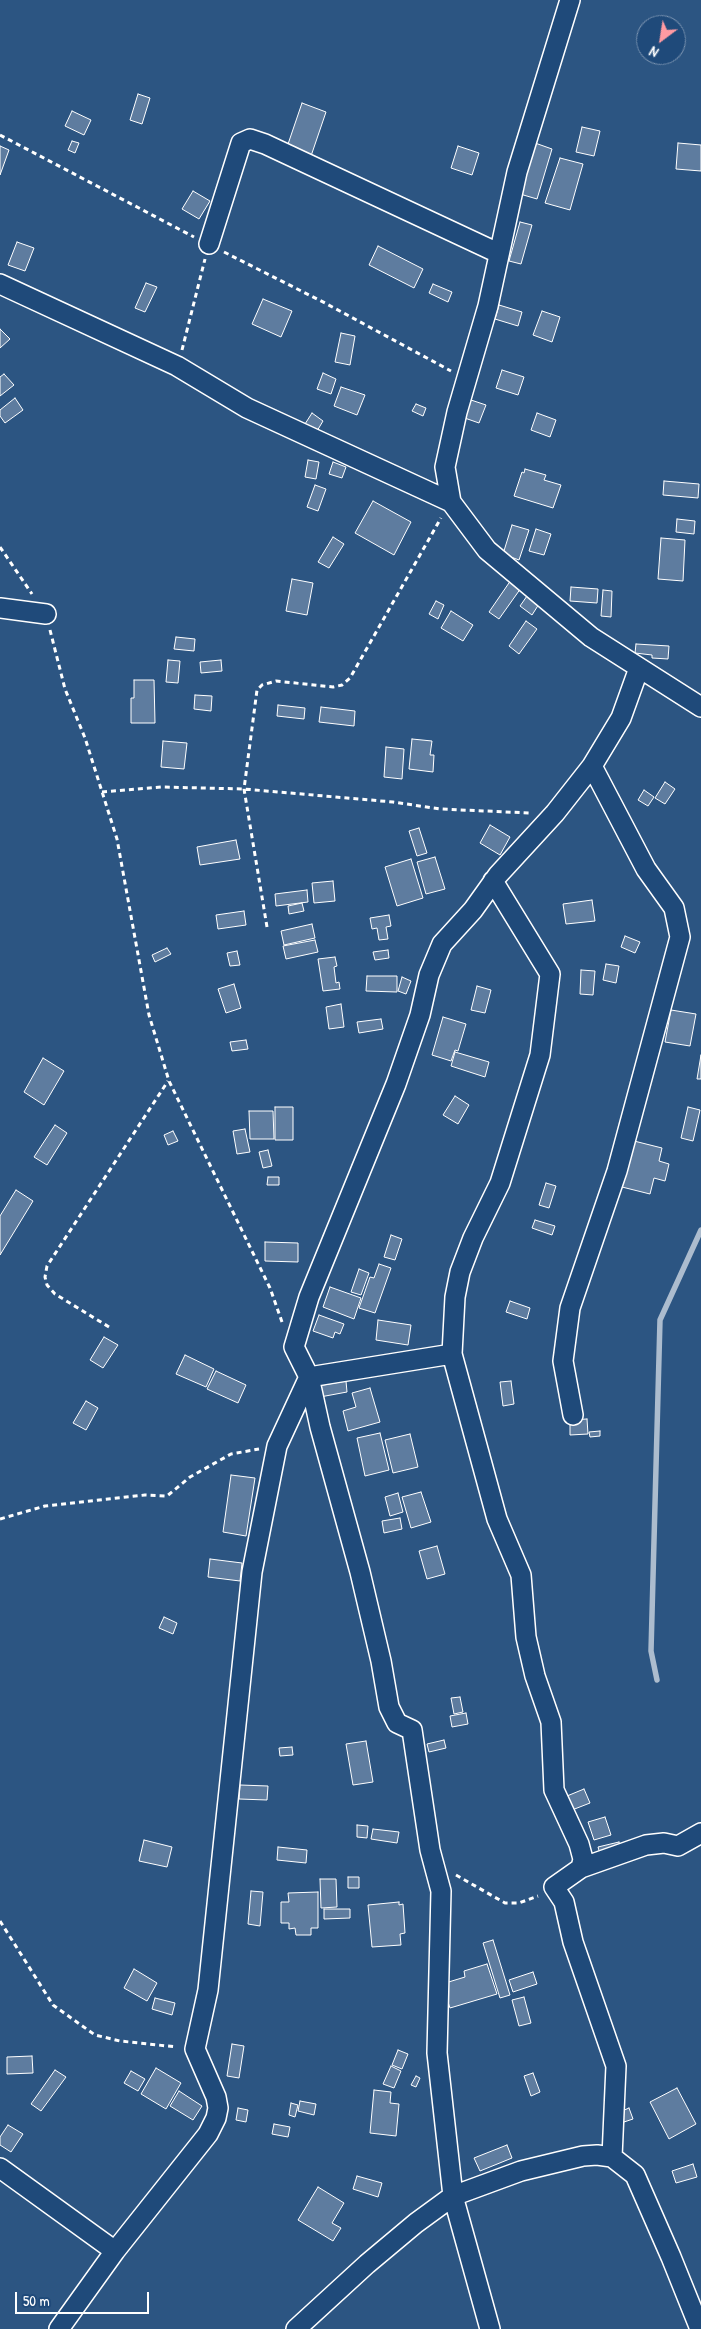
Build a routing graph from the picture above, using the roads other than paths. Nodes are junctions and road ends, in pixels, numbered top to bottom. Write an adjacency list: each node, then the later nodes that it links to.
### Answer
1 (570, 0): 3 (street)
2 (209, 244): 3 (street)
3 (498, 253): 5 (street)
4 (0, 284): 5 (street)
5 (451, 502): 8 (street)
6 (0, 608): 7 (street)
7 (46, 614)
8 (639, 668): 9 (street); 10 (street)
9 (701, 707)
10 (592, 766): 11 (street); 14 (street)
11 (493, 882): 12 (street); 13 (street)
12 (452, 1354): 13 (street); 16 (street)
13 (309, 1377): 19 (street); 20 (street)
14 (573, 1415)
15 (701, 1833): 16 (street)
16 (581, 1868): 17 (street)
17 (612, 2157): 19 (street); 24 (street)
18 (0, 2168): 20 (street)
19 (453, 2196): 22 (street); 23 (street)
20 (114, 2251): 21 (street)
21 (59, 2329)
22 (296, 2329)
23 (490, 2329)
24 (700, 2329)

